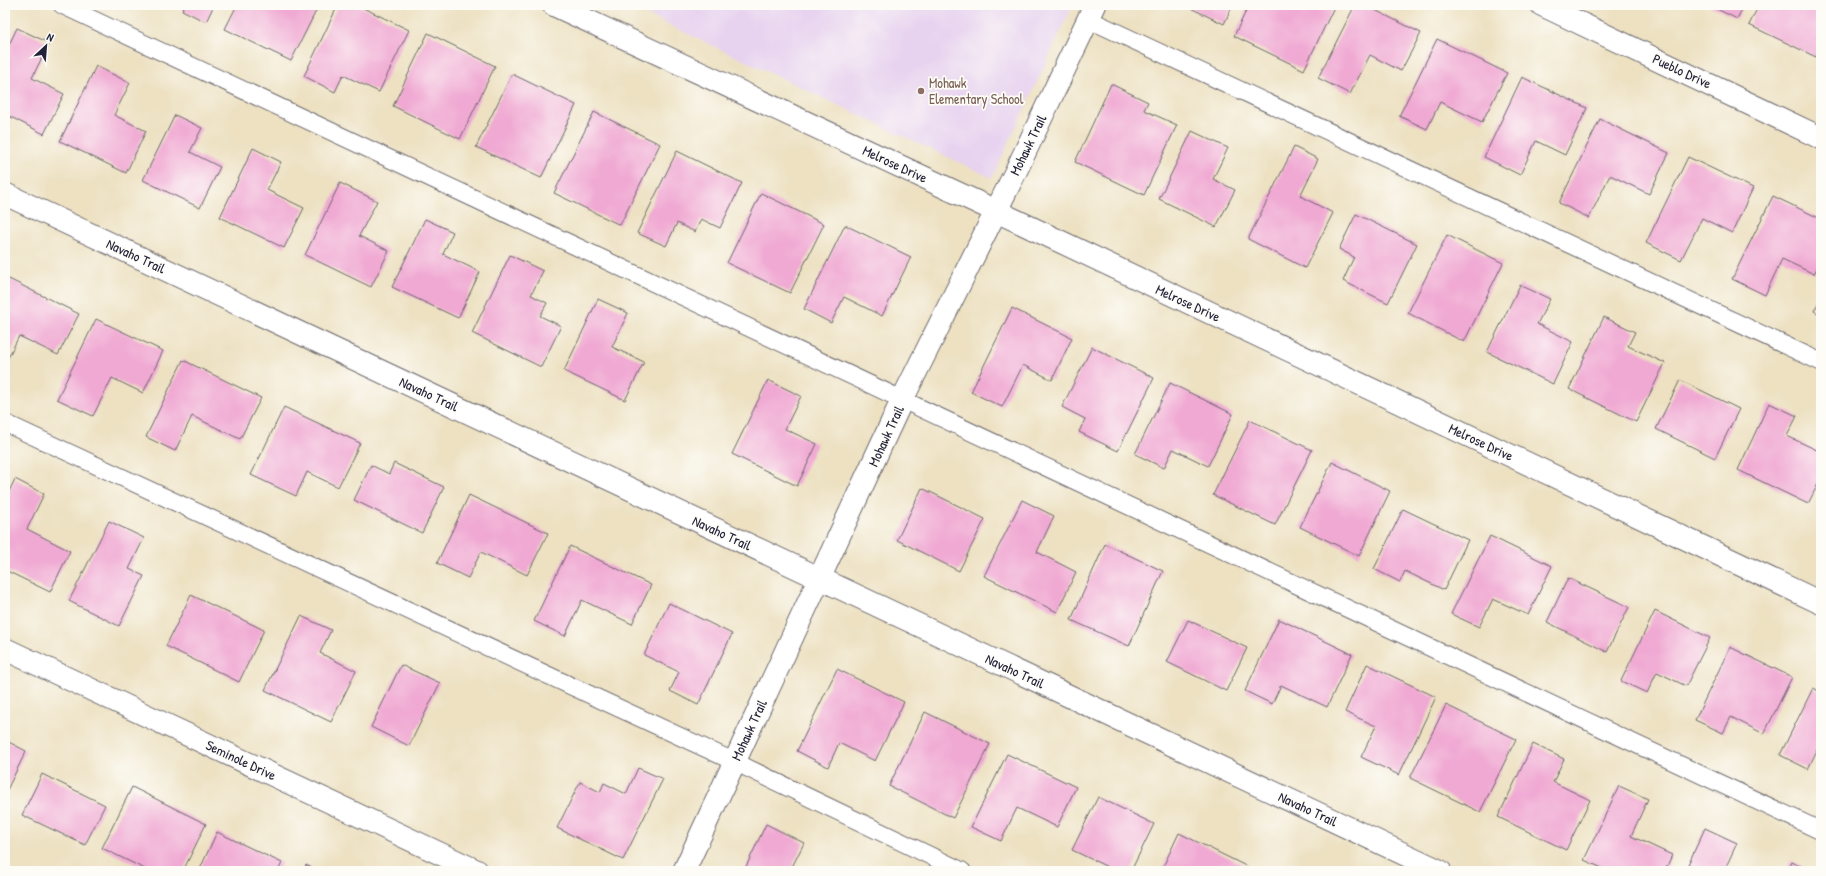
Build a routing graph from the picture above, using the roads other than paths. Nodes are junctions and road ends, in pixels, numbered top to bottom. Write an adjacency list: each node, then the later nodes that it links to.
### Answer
1 (62, 5): 9 (lane)
2 (1542, 5): 5 (street, Pueblo Drive)
3 (568, 8): 7 (street, Melrose Drive)
4 (1091, 12): 7 (street, Mohawk Trail); 8 (lane)
5 (1821, 138)
6 (5, 194): 11 (street, Navaho Trail)
7 (996, 211): 9 (street, Mohawk Trail); 12 (street, Melrose Drive)
8 (1821, 362)
9 (902, 400): 11 (street, Mohawk Trail); 15 (lane)
10 (5, 423): 14 (lane)
11 (819, 579): 14 (street, Mohawk Trail); 19 (street, Navaho Trail)
12 (1821, 604)
13 (5, 649): 16 (street, Seminole Drive)
14 (734, 762): 17 (street, Mohawk Trail); 18 (lane)
15 (1821, 831)
16 (477, 871)
17 (684, 871)
18 (962, 871)
19 (1440, 871)

